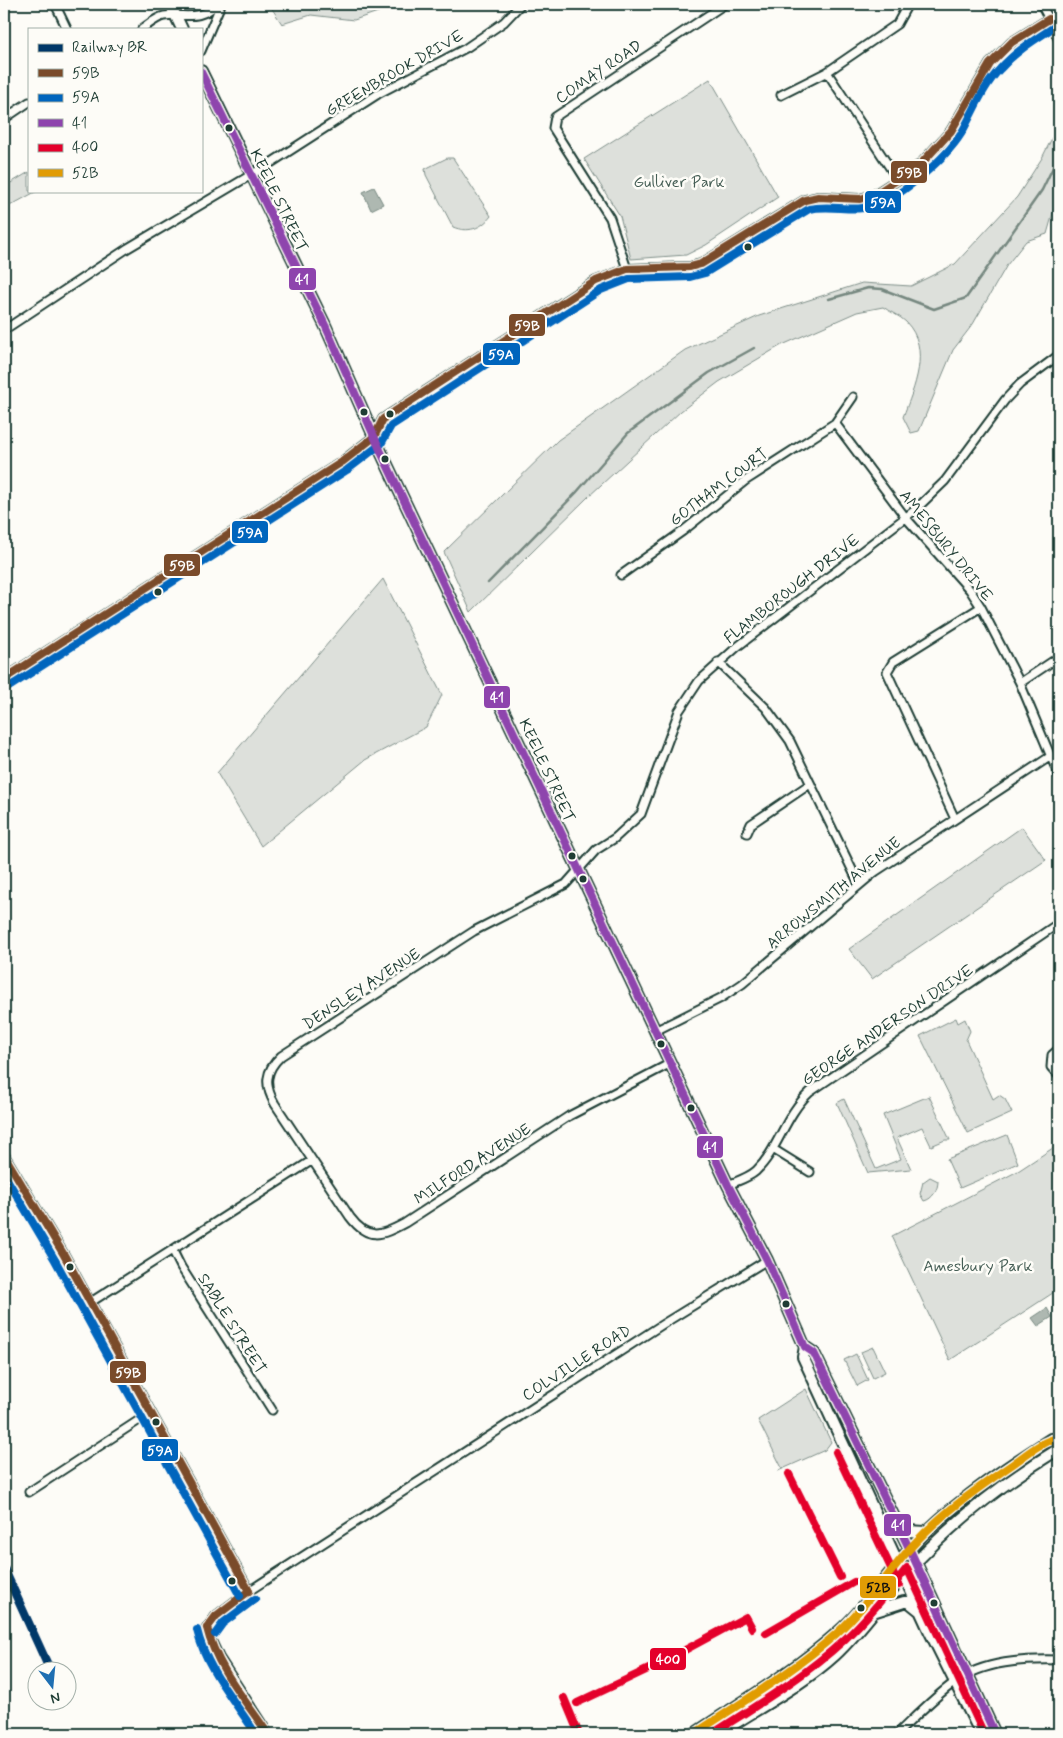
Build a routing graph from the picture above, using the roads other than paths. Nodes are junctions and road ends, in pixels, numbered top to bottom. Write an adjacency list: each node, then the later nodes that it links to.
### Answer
1 (55, 4): 11 (street)
2 (170, 4): 9 (main road)
3 (217, 4): 9 (street)
4 (221, 4): 15 (street)
5 (520, 4): 21 (street, GREENBROOK DRIVE)
6 (726, 4): 23 (street, COMAY ROAD)
7 (908, 4): 16 (street)
8 (1041, 4): 10 (street)
9 (176, 17): 12 (street); 13 (main road)
10 (1049, 19): 14 (street); 22 (street)
11 (67, 28)
12 (144, 28)
13 (182, 28)
14 (1059, 39)
15 (202, 49)
16 (827, 72): 18 (street); 22 (street)
17 (202, 73): 21 (main road, KEELE STREET)
18 (781, 95)
19 (28, 103): 20 (street)
20 (4, 119)
21 (251, 175): 24 (street, GREENBROOK DRIVE); 28 (main road, KEELE STREET)
22 (898, 180): 23 (street)
23 (627, 269): 28 (street)
24 (4, 330)
25 (1059, 355): 29 (street, FLAMBOROUGH DRIVE)
26 (853, 397): 27 (street, GOTHAM COURT)
27 (834, 423): 29 (street, AMESBURY DRIVE); 30 (street, GOTHAM COURT)
28 (374, 437): 34 (street); 41 (main road, KEELE STREET)
29 (906, 518): 31 (street, AMESBURY DRIVE); 33 (street, FLAMBOROUGH DRIVE)
30 (621, 575)
31 (981, 607): 35 (street, AMESBURY DRIVE); 39 (street)
32 (1059, 657): 35 (street)
33 (718, 662): 38 (street); 41 (street, FLAMBOROUGH DRIVE)
34 (4, 679)
35 (1020, 682): 36 (street, AMESBURY DRIVE)
36 (1051, 756): 37 (street, AMESBURY DRIVE); 39 (street, ARROWSMITH AVENUE)
37 (1059, 776)
38 (810, 784): 40 (street); 42 (street)
39 (955, 819): 42 (street, ARROWSMITH AVENUE)
40 (746, 832)
41 (578, 869): 44 (main road, KEELE STREET); 50 (street, DENSLEY AVENUE)
42 (860, 884): 44 (street, ARROWSMITH AVENUE)
43 (1059, 923): 48 (street, GEORGE ANDERSON DRIVE)
44 (655, 1030): 46 (main road, KEELE STREET)
45 (1059, 1049): 47 (street)
46 (671, 1063): 50 (street, MILFORD AVENUE); 52 (main road, KEELE STREET)
47 (1059, 1076)
48 (773, 1149): 51 (street); 52 (street, GEORGE ANDERSON DRIVE)
49 (4, 1155): 55 (street)
50 (311, 1161): 53 (street)
51 (810, 1172)
52 (728, 1186): 54 (main road, KEELE STREET)
53 (173, 1251): 55 (street); 57 (street, SABLE STREET)
54 (767, 1260): 56 (main road, KEELE STREET); 70 (street, COLVILLE ROAD)
55 (91, 1302): 58 (street)
56 (805, 1346): 60 (main road, KEELE STREET); 62 (main road, KEELE STREET)
57 (272, 1410)
58 (150, 1413): 63 (street); 70 (street)
59 (1059, 1438): 65 (main road)
60 (858, 1441): 62 (main road); 64 (main road, KEELE STREET)
61 (1059, 1445): 68 (main road)
62 (845, 1448): 67 (main road, KEELE STREET)
63 (29, 1492)
64 (895, 1519): 65 (main road); 66 (main road, KEELE STREET)
65 (926, 1532): 66 (main road)
66 (910, 1550): 67 (main road); 68 (main road, KEELE STREET)
67 (898, 1562): 69 (main road, KEELE STREET); 74 (main road)
68 (916, 1563): 69 (main road); 75 (main road, KEELE STREET)
69 (905, 1575): 71 (main road); 72 (main road, KEELE STREET)
70 (249, 1591): 78 (street, COLVILLE ROAD)
71 (874, 1612): 72 (main road); 77 (main road)
72 (922, 1613): 76 (main road, KEELE STREET)
73 (1059, 1660): 75 (street)
74 (784, 1674): 77 (main road); 79 (main road)
75 (968, 1675): 76 (street); 83 (main road, KEELE STREET)
76 (955, 1681): 81 (street); 82 (main road, KEELE STREET)
77 (796, 1684): 80 (main road)
78 (268, 1734)
79 (694, 1734)
80 (718, 1734)
81 (897, 1734)
82 (981, 1734)
83 (995, 1734)

